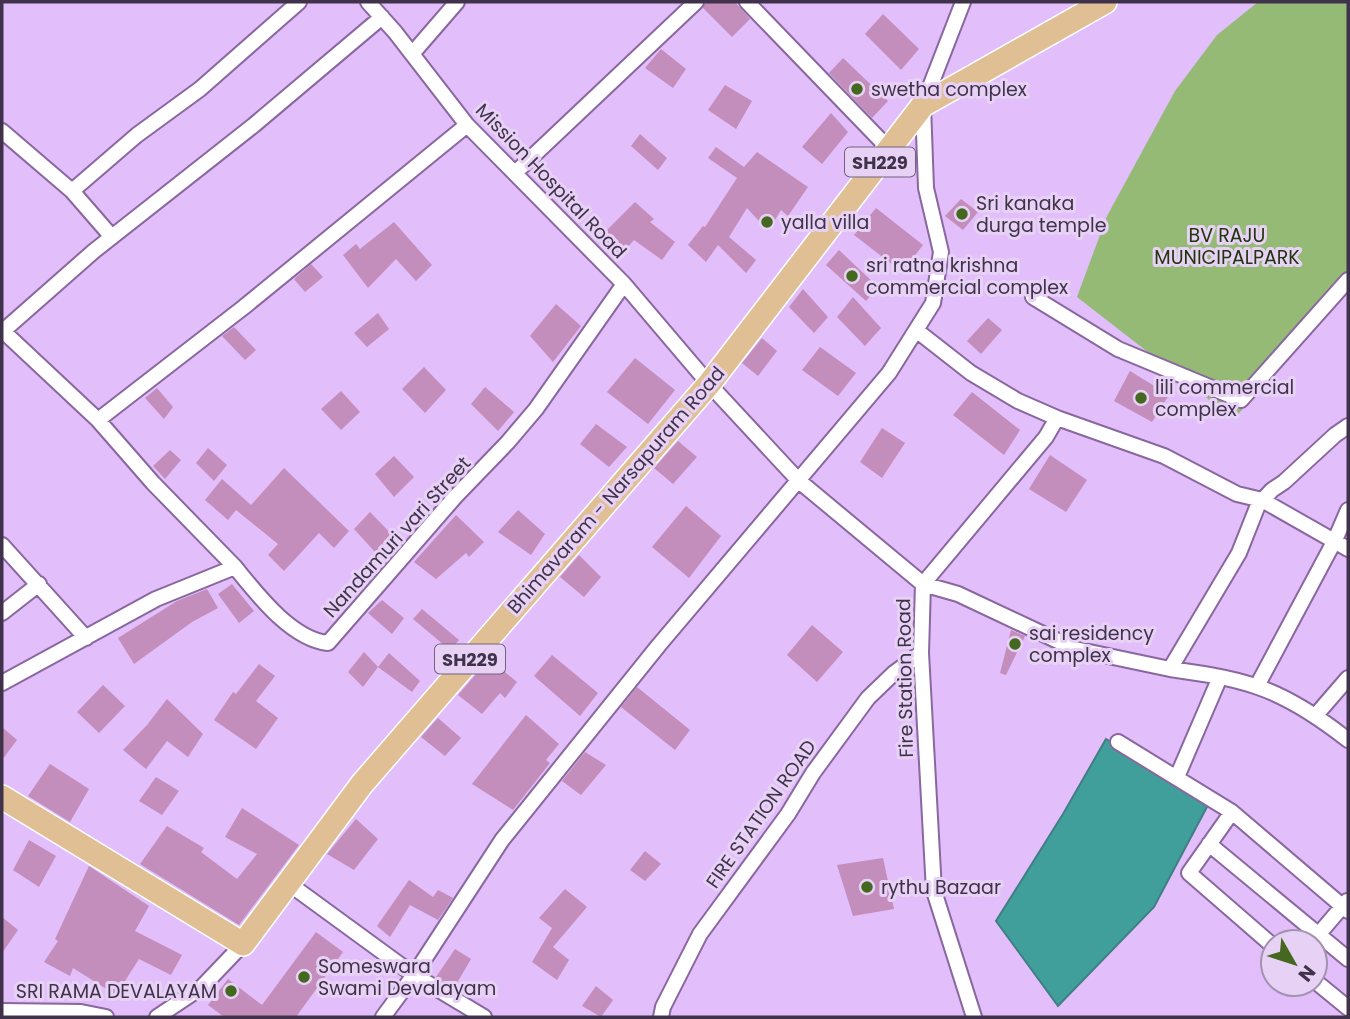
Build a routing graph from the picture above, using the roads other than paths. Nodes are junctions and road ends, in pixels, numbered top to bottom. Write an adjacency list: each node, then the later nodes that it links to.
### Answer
1 (299, 2): 15 (street)
2 (368, 2): 8 (street, Mission Hospital Road)
3 (457, 2): 9 (street)
4 (696, 2): 14 (street)
5 (747, 2): 13 (street)
6 (963, 2): 10 (street)
7 (1105, 2): 10 (main road, Bhimavaram - Narsapuram Road / SH229)
8 (382, 17): 9 (street, Mission Hospital Road); 16 (street)
9 (412, 54): 11 (street, Mission Hospital Road)
10 (923, 105): 13 (main road, Bhimavaram - Narsapuram Road / SH229); 20 (street)
11 (467, 125): 14 (street, Mission Hospital Road); 24 (street)
12 (2, 131): 15 (street)
13 (889, 149): 22 (main road, Bhimavaram - Narsapuram Road / SH229)
14 (515, 173): 18 (street, Mission Hospital Road)
15 (72, 191): 16 (street)
16 (112, 237): 21 (street)
17 (1348, 280): 19 (street)
18 (624, 284): 22 (street, Mission Hospital Road); 32 (street, Nandamuri vari Street)
19 (1033, 296)
20 (916, 330): 23 (street); 26 (street)
21 (2, 331): 24 (street)
22 (709, 384): 26 (street, Fire Station Road); 50 (main road, Bhimavaram - Narsapuram Road / SH229)
23 (1056, 418): 27 (street); 34 (street)
24 (98, 420): 32 (street)
25 (1348, 426): 27 (street)
26 (800, 481): 34 (street, Fire Station Road); 58 (street)
27 (1262, 500): 29 (street); 38 (street)
28 (1348, 510): 29 (street)
29 (1335, 540): 31 (street); 42 (street)
30 (2, 545): 33 (street)
31 (1348, 549)
32 (234, 567): 36 (street)
33 (39, 584): 35 (street); 36 (street)
34 (923, 584): 37 (street, Fire Station Road); 38 (street)
35 (2, 612)
36 (86, 638): 41 (street)
37 (921, 653): 66 (street, FIRE STATION ROAD); 67 (street, Fire Station Road)
38 (1170, 669): 39 (street)
39 (1220, 677): 42 (street); 46 (street)
40 (1348, 678): 43 (street)
41 (2, 683)
42 (1257, 687): 43 (street)
43 (1316, 715): 44 (street)
44 (1348, 740)
45 (1118, 742): 46 (street)
46 (1177, 777): 48 (street)
47 (2, 797): 55 (main road)
48 (1232, 812): 49 (street); 51 (street)
49 (1209, 844): 52 (street); 54 (street)
50 (288, 883): 55 (main road, Bhimavaram - Narsapuram Road / SH229); 58 (street)
51 (1346, 905): 53 (street)
52 (1305, 928)
53 (1324, 928)
54 (1259, 934)
55 (243, 944): 63 (street)
56 (1329, 946): 57 (street)
57 (1348, 959)
58 (414, 975): 64 (street); 65 (street)
59 (1329, 992): 60 (street)
60 (1348, 1008)
61 (2, 1011): 62 (street)
62 (106, 1017)
63 (157, 1017)
64 (383, 1017)
65 (484, 1017)
66 (661, 1017)
67 (974, 1017)

